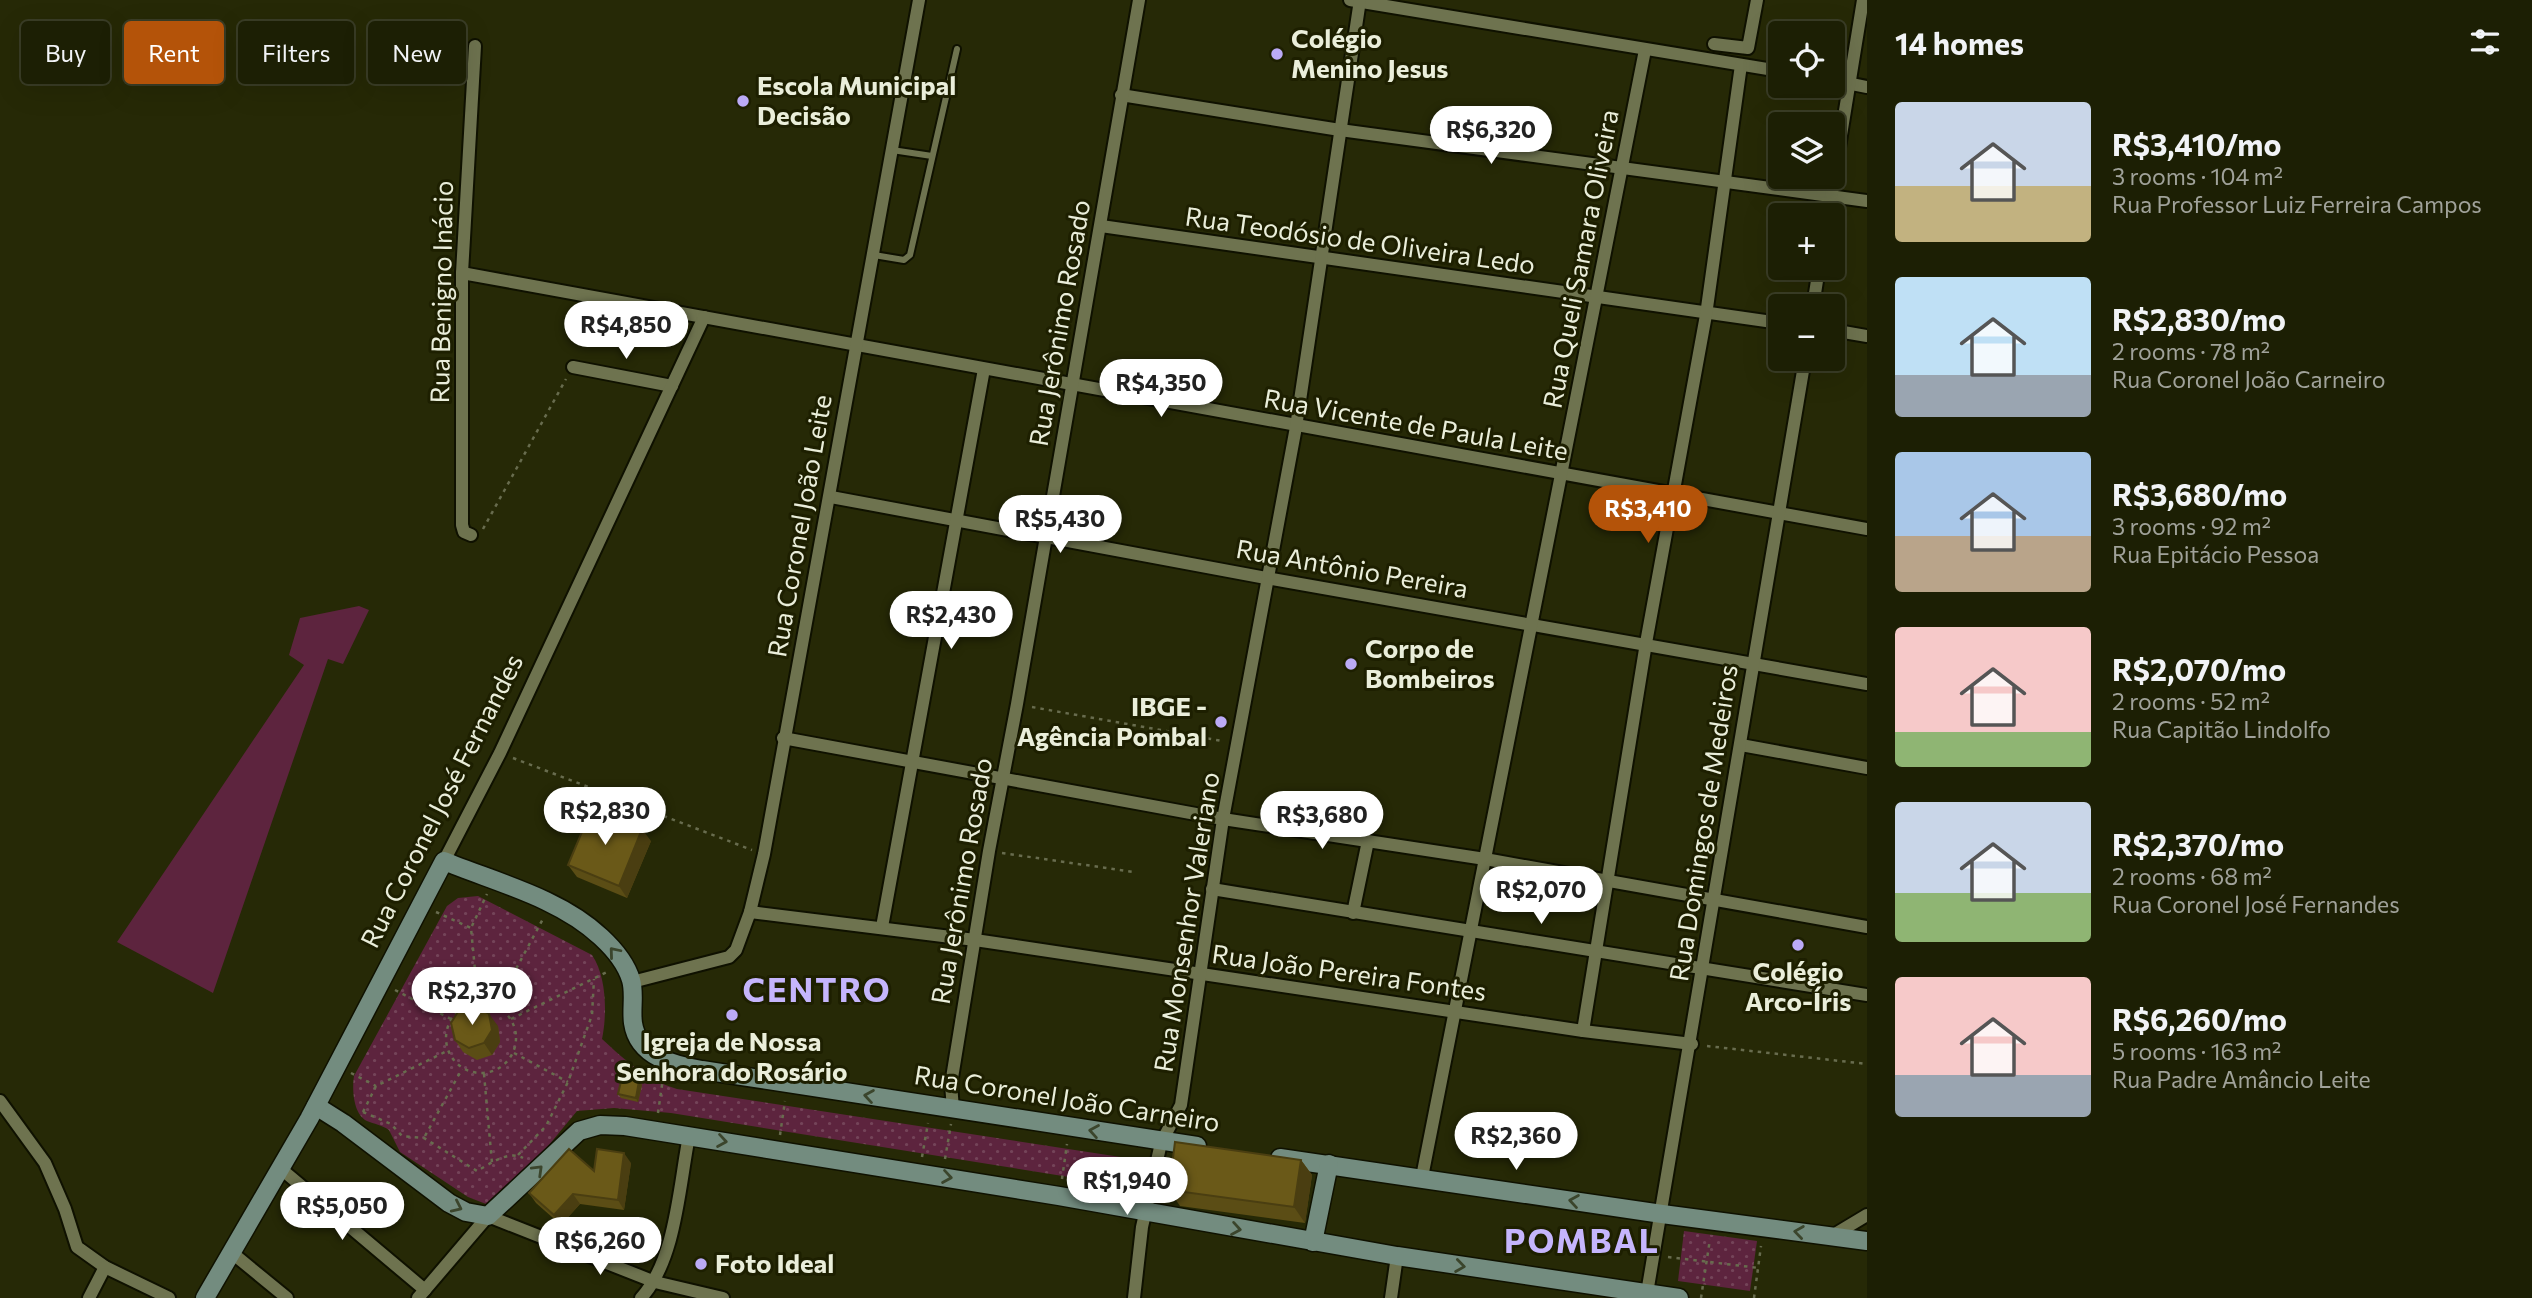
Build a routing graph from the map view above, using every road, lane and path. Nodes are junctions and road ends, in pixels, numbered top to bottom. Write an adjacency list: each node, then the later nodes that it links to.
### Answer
1 (919, 0): 17 (street, Rua Coronel João Leite)
2 (1139, 0): 15 (street, Rua Jerônimo Rosado)
3 (1757, 0): 6 (street)
4 (1863, 0): 13 (street)
5 (1356, 1): 9 (street); 16 (street, Rua Monsenhor Valeriano)
6 (1714, 44)
7 (475, 46): 27 (street, Rua Benigno Inácio)
8 (957, 49): 18 (lane)
9 (1645, 50): 10 (street); 19 (street, Rua Queli Samara Oliveira)
10 (1741, 65): 11 (street); 20 (street)
11 (1768, 69)
12 (1845, 82): 13 (street)
13 (1850, 83): 14 (street); 21 (street)
14 (1867, 87)
15 (1121, 95): 16 (street); 24 (street, Rua Jerônimo Rosado)
16 (1339, 130): 19 (street); 26 (street, Rua Monsenhor Valeriano)
17 (891, 150): 18 (lane); 25 (street, Rua Coronel João Leite)
18 (932, 156): 25 (lane)
19 (1622, 166): 20 (street); 28 (street, Rua Queli Samara Oliveira)
20 (1723, 180): 21 (street); 29 (street)
21 (1831, 195): 22 (street); 23 (street)
22 (1867, 201)
23 (1830, 203)
24 (1101, 226): 26 (street, Rua Teodósio de Oliveira Ledo); 38 (street, Rua Jerônimo Rosado)
25 (872, 255): 34 (street, Rua Coronel João Leite)
26 (1322, 257): 28 (street, Rua Teodósio de Oliveira Ledo); 40 (street, Rua Monsenhor Valeriano)
27 (462, 273): 30 (street, Rua Vicente de Paula Leite); 47 (street, Rua Benigno Inácio)
28 (1596, 299): 29 (street, Rua Teodósio de Oliveira Ledo); 41 (street, Rua Queli Samara Oliveira)
29 (1706, 314): 31 (street, Rua Teodósio de Oliveira Ledo); 42 (street)
30 (704, 317): 34 (street, Rua Vicente de Paula Leite); 39 (street, Rua Coronel José Fernandes)
31 (1768, 322)
32 (1845, 332): 33 (street)
33 (1867, 336)
34 (855, 345): 36 (street, Rua Vicente de Paula Leite); 43 (street, Rua Coronel João Leite)
35 (573, 368): 39 (street); 47 (path)
36 (984, 369): 38 (street, Rua Vicente de Paula Leite); 45 (street)
37 (1803, 371): 44 (street, Rua Domingos de Medeiros)
38 (1071, 385): 40 (street, Rua Vicente de Paula Leite); 48 (street, Rua Jerônimo Rosado)
39 (672, 387): 58 (street, Rua Coronel José Fernandes)
40 (1296, 427): 41 (street, Rua Vicente de Paula Leite); 49 (street, Rua Monsenhor Valeriano)
41 (1561, 474): 42 (street, Rua Vicente de Paula Leite); 50 (street, Rua Queli Samara Oliveira)
42 (1675, 495): 44 (street, Rua Vicente de Paula Leite); 51 (street)
43 (831, 497): 45 (street, Rua Antônio Pereira); 55 (street, Rua Coronel João Leite)
44 (1780, 513): 46 (street, Rua Vicente de Paula Leite); 52 (street, Rua Domingos de Medeiros)
45 (957, 520): 48 (street, Rua Antônio Pereira); 59 (street)
46 (1867, 529)
47 (471, 535)
48 (1046, 537): 49 (street, Rua Antônio Pereira); 54 (street, Rua Jerônimo Rosado)
49 (1266, 578): 50 (street, Rua Antônio Pereira); 56 (street, Rua Monsenhor Valeriano)
50 (1531, 623): 51 (street, Rua Antônio Pereira); 66 (street, Rua Queli Samara Oliveira)
51 (1646, 643): 52 (street, Rua Antônio Pereira); 70 (street)
52 (1753, 663): 53 (street, Rua Antônio Pereira); 57 (street, Rua Domingos de Medeiros)
53 (1867, 684)
54 (1017, 704): 56 (path); 61 (street, Rua Jerônimo Rosado)
55 (783, 738): 59 (street); 65 (street, Rua Coronel João Leite)
56 (1239, 744): 62 (street, Rua Monsenhor Valeriano)
57 (1741, 745): 60 (street); 72 (street, Rua Domingos de Medeiros)
58 (500, 753): 65 (path); 67 (street, Rua Coronel José Fernandes)
59 (914, 760): 61 (street); 77 (street)
60 (1867, 768)
61 (1003, 777): 62 (street); 64 (street, Rua Jerônimo Rosado)
62 (1223, 819): 63 (street); 71 (street, Rua Monsenhor Valeriano)
63 (1368, 841): 66 (street); 76 (street)
64 (989, 852): 68 (path); 81 (street, Rua Jerônimo Rosado)
65 (764, 855): 75 (street, Rua Coronel João Leite)
66 (1485, 859): 70 (street); 80 (street, Rua Queli Samara Oliveira)
67 (444, 861): 69 (main road, Rua Coronel João Carneiro); 73 (main road, Rua Coronel José Fernandes)
68 (1134, 872)
69 (493, 881): 74 (main road, Rua Coronel João Carneiro); 79 (path)
70 (1609, 881): 72 (street); 82 (street)
71 (1212, 889): 76 (street); 85 (street, Rua Monsenhor Valeriano)
72 (1716, 899): 78 (street); 84 (street, Rua Domingos de Medeiros)
73 (420, 905): 79 (path); 87 (main road, Rua Coronel José Fernandes)
74 (551, 905): 83 (main road, Rua Coronel João Carneiro, one-way to 74); 91 (path)
75 (750, 912): 77 (street, Rua João Pereira Fontes); 88 (street, Rua Coronel João Leite)
76 (1353, 913): 80 (street)
77 (882, 927): 81 (street, Rua João Pereira Fontes)
78 (1867, 927)
79 (471, 928): 90 (path)
80 (1470, 932): 82 (street); 92 (street, Rua Queli Samara Oliveira)
81 (975, 940): 85 (street, Rua João Pereira Fontes); 110 (street, Rua Jerônimo Rosado)
82 (1597, 952): 84 (street); 95 (street)
83 (624, 964): 86 (path); 88 (main road, Rua Coronel João Carneiro)
84 (1704, 967): 89 (street); 96 (street, Rua Domingos de Medeiros)
85 (1200, 974): 92 (street, Rua João Pereira Fontes); 117 (street, Rua Monsenhor Valeriano)
86 (594, 979): 94 (path); 104 (path)
87 (379, 982): 93 (path); 100 (main road, Rua Coronel José Fernandes)
88 (632, 982): 99 (main road, Rua Coronel João Carneiro)
89 (1866, 994)
90 (478, 1003): 91 (path); 93 (path)
91 (496, 1006): 94 (path)
92 (1454, 1012): 95 (street, Rua João Pereira Fontes); 128 (street, Rua Queli Samara Oliveira)
93 (451, 1019): 97 (path)
94 (511, 1019): 98 (path)
95 (1583, 1031): 96 (street, Rua João Pereira Fontes)
96 (1692, 1044): 101 (path); 131 (street, Rua Domingos de Medeiros)
97 (447, 1051): 102 (path); 106 (path)
98 (514, 1053): 103 (path); 104 (path)
99 (666, 1061): 105 (main road, Rua Coronel João Carneiro); 114 (path)
100 (337, 1065): 106 (path); 109 (main road, Rua Coronel José Fernandes)
101 (1867, 1065)
102 (462, 1069): 103 (path); 116 (path)
103 (484, 1074): 122 (path)
104 (568, 1082): 120 (path)
105 (788, 1083): 108 (main road, Rua Coronel João Carneiro, one-way to 105); 119 (path)
106 (376, 1086): 111 (path)
107 (0, 1101): 143 (street)
108 (931, 1105): 110 (main road, Rua Coronel João Carneiro); 126 (path)
109 (316, 1106): 113 (main road); 124 (main road, Rua Coronel José Fernandes)
110 (953, 1109): 112 (main road, Rua Coronel João Carneiro); 127 (path)
111 (363, 1112): 113 (path); 116 (path)
112 (1070, 1127): 117 (main road, Rua Coronel João Carneiro, one-way to 112); 129 (path)
113 (352, 1130): 133 (main road, one-way to 133)
114 (655, 1130): 115 (main road); 125 (main road)
115 (690, 1136): 119 (main road, one-way to 119); 145 (street)
116 (424, 1138): 122 (path)
117 (1161, 1143): 118 (main road, Rua Coronel João Carneiro); 130 (street, Rua Monsenhor Valeriano)
118 (1211, 1148)
119 (778, 1149): 126 (main road)
120 (518, 1155): 122 (path); 125 (path)
121 (1264, 1155): 123 (main road)
122 (492, 1163)
123 (1329, 1164): 128 (main road); 138 (main road)
124 (280, 1168): 139 (main road, Rua Coronel José Fernandes); 147 (street)
125 (540, 1169): 133 (main road, one-way to 125)
126 (920, 1173): 127 (main road)
127 (942, 1176): 129 (main road, one-way to 129)
128 (1422, 1177): 131 (main road, one-way to 128)
129 (1059, 1196): 130 (main road)
130 (1144, 1213): 138 (main road, one-way to 138); 154 (street, Rua Monsenhor Valeriano)
131 (1662, 1214): 134 (main road); 140 (street, Rua Domingos de Medeiros)
132 (1867, 1214): 136 (street)
133 (488, 1216): 145 (street); 147 (street)
134 (1713, 1220): 135 (main road); 142 (path)
135 (1764, 1227): 136 (main road, one-way to 135); 144 (path)
136 (1832, 1236): 137 (main road)
137 (1867, 1241)
138 (1313, 1242): 141 (main road)
139 (231, 1252): 150 (main road, Rua Coronel José Fernandes); 151 (street)
140 (1656, 1255): 142 (path); 146 (street, Rua Domingos de Medeiros)
141 (1397, 1256): 146 (main road, one-way to 146); 155 (street)
142 (1706, 1261): 144 (path); 157 (path)
143 (105, 1267): 148 (street); 149 (street)
144 (1759, 1268): 158 (path)
145 (655, 1282): 152 (street); 153 (street)
146 (1647, 1293): 156 (main road)
147 (421, 1294)
148 (89, 1298)
149 (169, 1298)
150 (205, 1298)
151 (287, 1298)
152 (641, 1298)
153 (723, 1298)
154 (1134, 1298)
155 (1391, 1298)
156 (1679, 1298)
157 (1701, 1298)
158 (1754, 1298)

